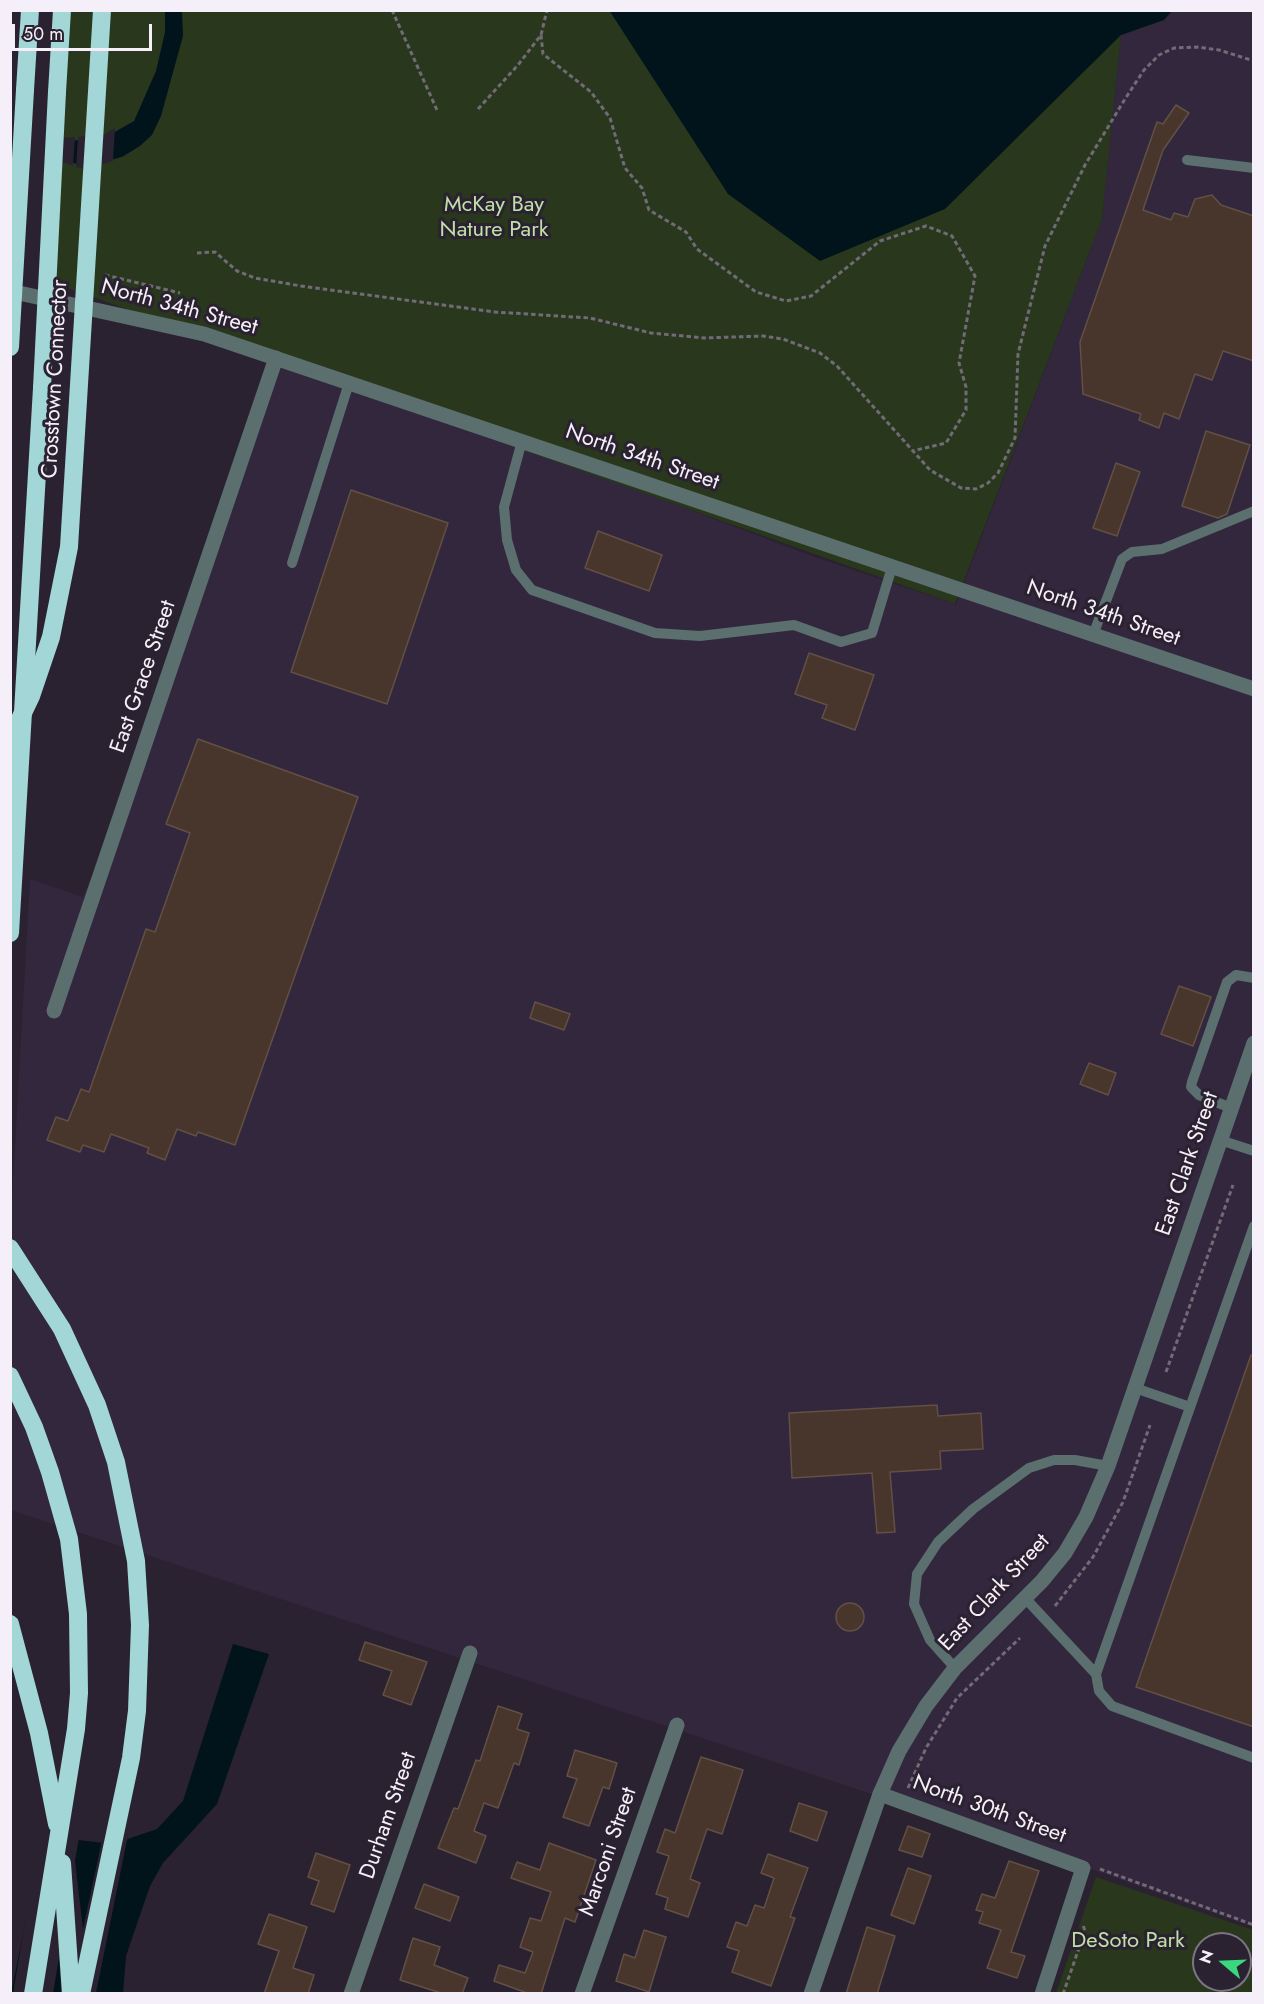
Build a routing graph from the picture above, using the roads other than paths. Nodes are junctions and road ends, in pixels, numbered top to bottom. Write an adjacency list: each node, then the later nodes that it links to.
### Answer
1 (30, 10): 7 (highway, bridge)
2 (62, 10): 17 (highway, bridge)
3 (102, 10): 16 (highway, Crosstown Connector, bridge)
4 (1187, 160): 5 (lane)
5 (1254, 168)
6 (10, 291): 8 (street, North 34th Street)
7 (10, 347)
8 (276, 358): 9 (street, North 34th Street); 19 (street, East Grace Street)
9 (349, 383): 10 (street, North 34th Street); 12 (lane)
10 (522, 441): 13 (street, North 34th Street); 13 (lane)
11 (1254, 511): 14 (lane)
12 (292, 563)
13 (892, 567): 14 (street, North 34th Street)
14 (1093, 634): 15 (street, North 34th Street)
15 (1254, 689)
16 (10, 740)
17 (10, 933)
18 (1254, 978): 21 (lane)
19 (54, 1011)
20 (1254, 1043): 21 (street, East Clark Street)
21 (1231, 1108): 22 (street, East Clark Street)
22 (1220, 1140): 23 (lane); 27 (street, East Clark Street)
23 (1254, 1151)
24 (1254, 1226): 28 (lane)
25 (10, 1248): 40 (highway)
26 (10, 1376): 38 (highway)
27 (1135, 1388): 28 (lane); 29 (street, East Clark Street)
28 (1190, 1407): 34 (lane)
29 (1108, 1466): 30 (street, East Clark Street); 33 (lane)
30 (1025, 1598): 33 (street, East Clark Street); 34 (lane)
31 (10, 1624): 39 (highway)
32 (470, 1653): 41 (street, Durham Street)
33 (955, 1668): 37 (street, East Clark Street)
34 (1096, 1674): 36 (lane)
35 (677, 1725): 42 (street, Marconi Street)
36 (1254, 1758)
37 (879, 1794): 43 (street, East Clark Street); 44 (street, North 30th Street)
38 (33, 1994)
39 (72, 1994)
40 (81, 1994)
41 (351, 1994)
42 (582, 1994)
43 (811, 1994)
44 (1042, 1994)

